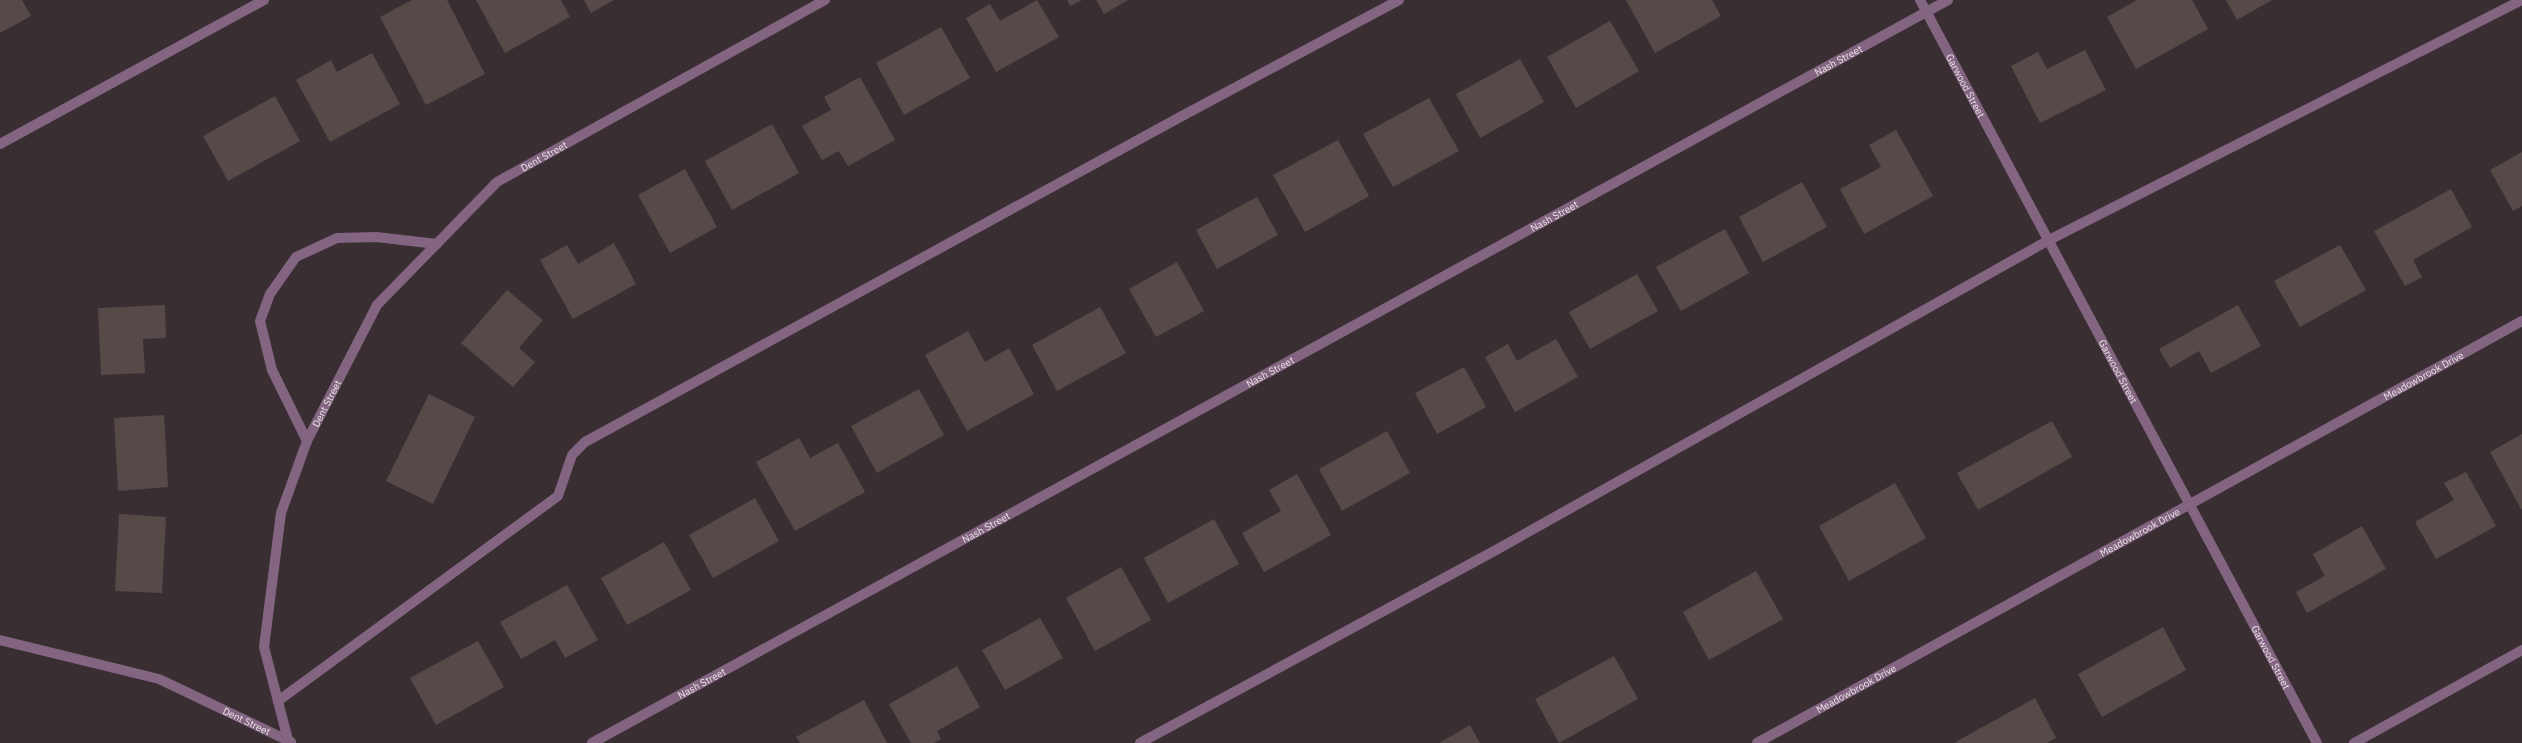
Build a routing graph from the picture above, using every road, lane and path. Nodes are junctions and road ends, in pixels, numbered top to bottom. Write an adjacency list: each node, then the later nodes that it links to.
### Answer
1 (264, 0): 8 (street)
2 (825, 0): 10 (street, Dent Street)
3 (1399, 0): 16 (street)
4 (1920, 0): 7 (street, Garwood Street)
5 (1948, 0): 7 (street, Nash Street)
6 (2522, 0): 9 (street)
7 (1926, 12): 9 (street, Garwood Street); 18 (street, Nash Street)
8 (0, 144)
9 (2049, 240): 13 (street, Garwood Street); 19 (street)
10 (437, 244): 12 (street, Dent Street); 12 (street)
11 (2522, 321): 13 (street, Meadowbrook Drive)
12 (307, 441): 16 (street, Dent Street)
13 (2190, 505): 20 (street, Meadowbrook Drive); 21 (street, Garwood Street)
14 (0, 640): 17 (street, Dent Street)
15 (2522, 650): 22 (street)
16 (278, 701): 17 (street, Dent Street)
17 (290, 742)
18 (592, 743)
19 (1140, 743)
20 (1758, 743)
21 (2317, 743)
22 (2354, 743)

